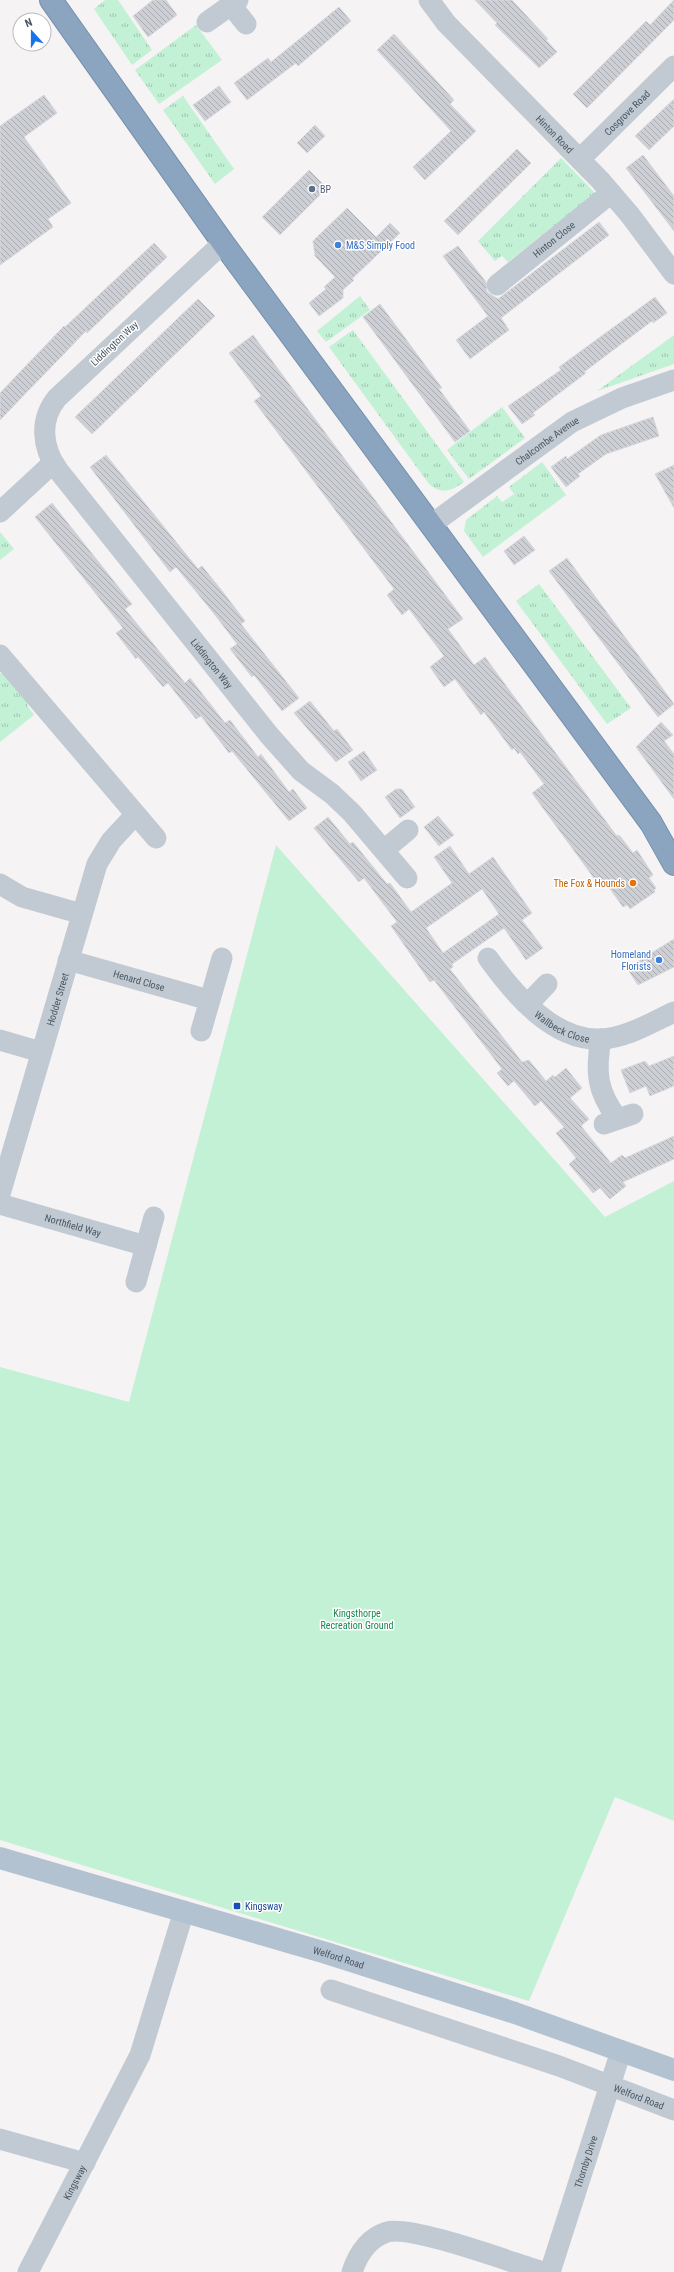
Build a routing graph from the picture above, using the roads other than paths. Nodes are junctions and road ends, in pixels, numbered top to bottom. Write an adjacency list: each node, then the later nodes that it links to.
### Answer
1 (51, 0): 9 (highway)
2 (429, 0): 7 (street, Hinton Road)
3 (235, 2): 4 (street); 5 (street)
4 (207, 22)
5 (246, 24)
6 (674, 66): 7 (street, Cosgrove Road)
7 (580, 159): 8 (street, Hinton Road)
8 (611, 193): 10 (street, Hinton Road); 11 (street, Hinton Close)
9 (223, 243): 13 (street, Liddington Way); 15 (highway)
10 (674, 274)
11 (498, 285)
12 (673, 382): 15 (street, Chalcombe Avenue)
13 (53, 463): 14 (street); 20 (street, Liddington Way)
14 (0, 512)
15 (432, 524): 21 (highway)
16 (0, 655): 17 (street)
17 (135, 815): 19 (street); 24 (street, Hodder Street)
18 (408, 830): 20 (street)
19 (156, 838)
20 (384, 850): 22 (street, Liddington Way)
21 (674, 864)
22 (407, 878)
23 (0, 884): 24 (street)
24 (82, 914): 27 (street, Hodder Street)
25 (222, 958): 29 (street)
26 (488, 958): 30 (street, Wallbeck Close)
27 (68, 960): 29 (street, Henard Close); 35 (street, Hodder Street)
28 (547, 984): 30 (street, Wallbeck Close)
29 (209, 1000): 32 (street)
30 (528, 1004): 33 (street, Wallbeck Close)
31 (674, 1012): 33 (street, Wallbeck Close)
32 (201, 1031)
33 (601, 1039): 36 (street, Wallbeck Close)
34 (0, 1040): 35 (street)
35 (41, 1052): 37 (street, Hodder Street)
36 (618, 1118)
37 (0, 1194)
38 (0, 1204): 40 (street, Northfield Way)
39 (154, 1217): 40 (street)
40 (146, 1246): 41 (street)
41 (136, 1282)
42 (0, 1858): 43 (main road, Welford Road)
43 (184, 1911): 45 (main road, Welford Road); 50 (street, Kingsway)
44 (331, 1990): 47 (street, Welford Road)
45 (621, 2051): 46 (main road, Welford Road); 47 (street, Thornby Drive)
46 (674, 2070)
47 (610, 2085): 48 (street, Welford Road); 54 (street, Thornby Drive)
48 (674, 2110)
49 (0, 2139): 50 (street)
50 (85, 2163): 51 (street, Kingsway)
51 (28, 2272)
52 (352, 2272): 53 (street)
53 (543, 2272)
54 (550, 2272)

